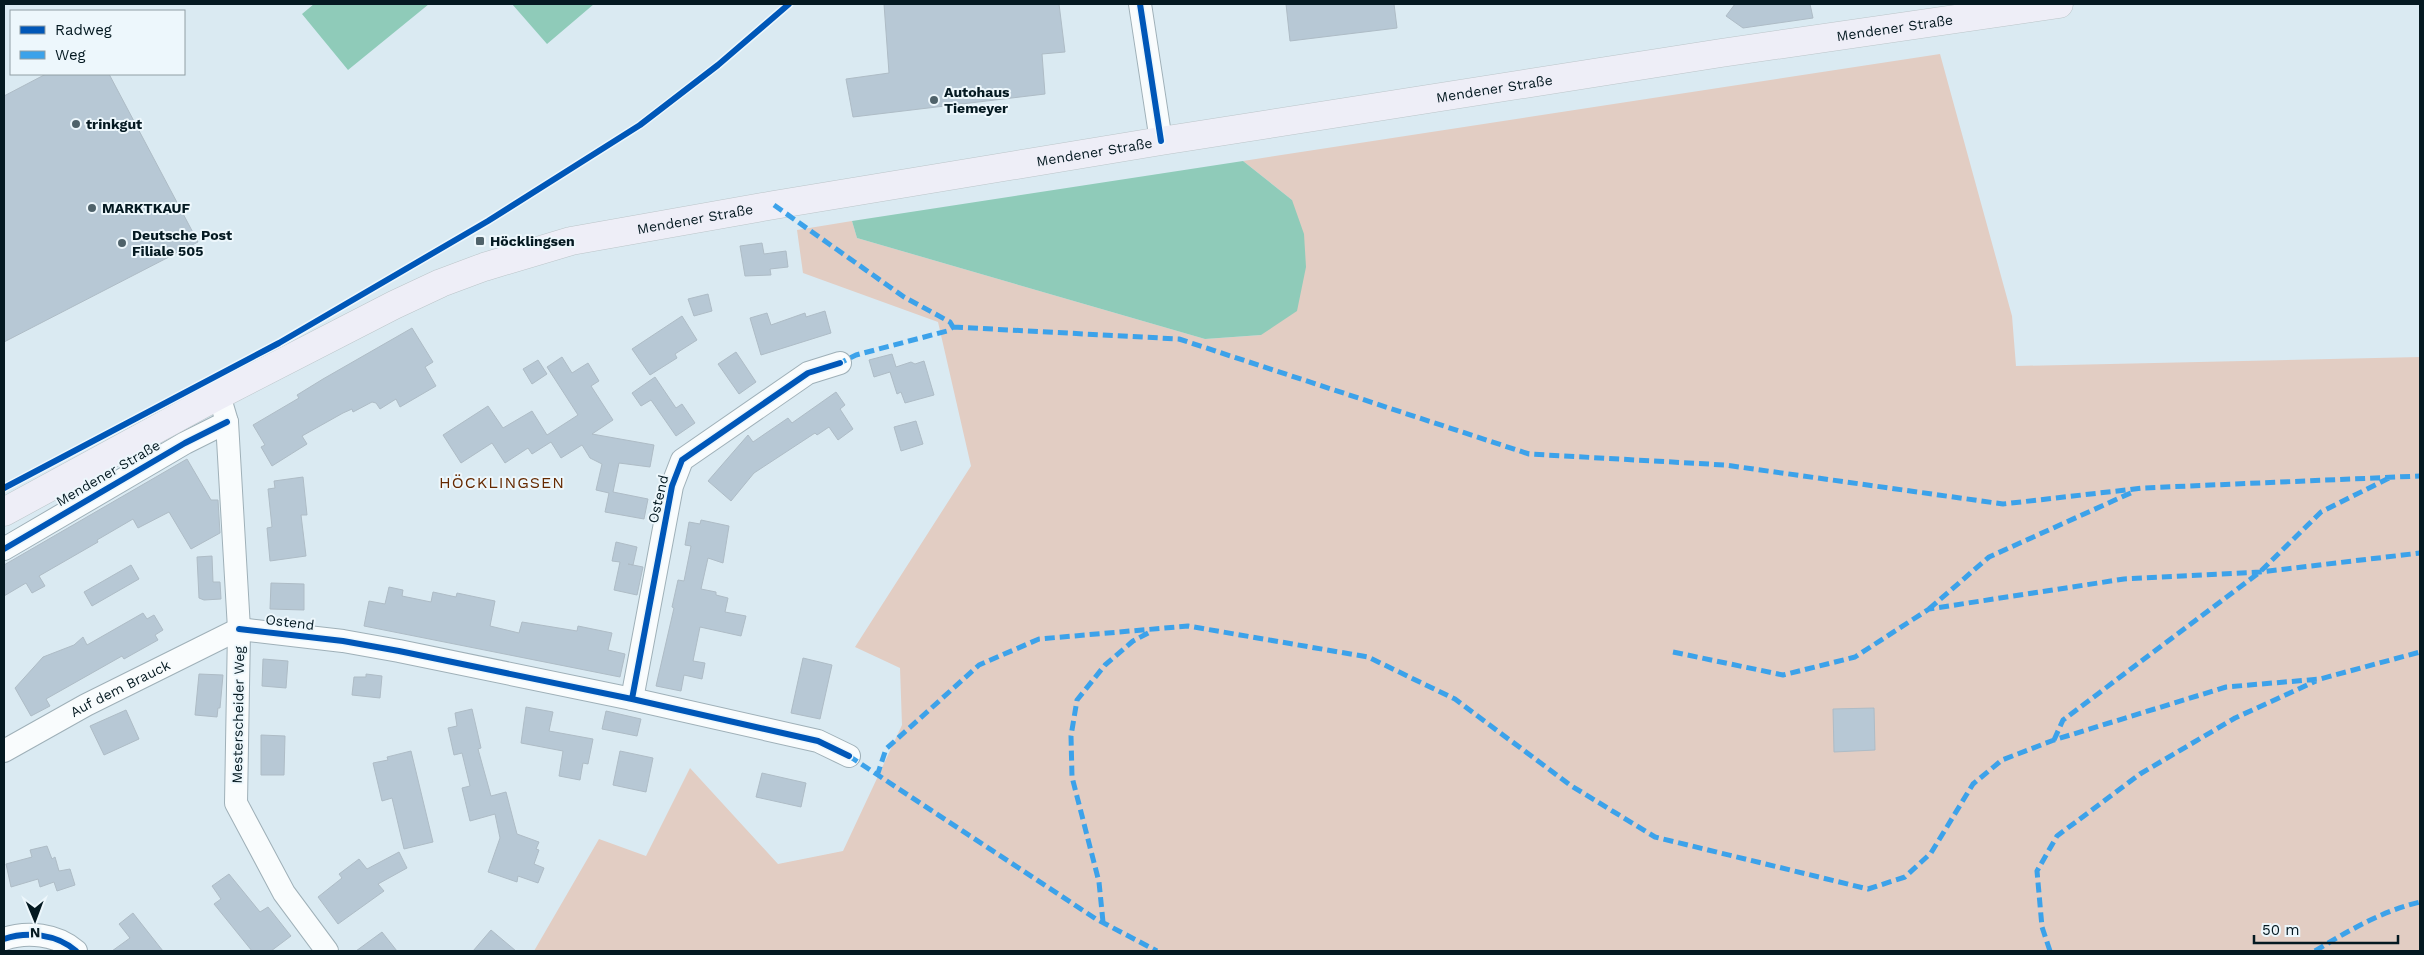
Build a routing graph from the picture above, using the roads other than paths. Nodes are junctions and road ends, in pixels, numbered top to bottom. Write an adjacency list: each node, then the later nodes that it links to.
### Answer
1 (1140, 4): 3 (street)
2 (2059, 4): 3 (main road, Mendener Straße)
3 (1161, 141): 5 (main road, Mendener Straße)
4 (840, 363): 11 (street, Ostend)
5 (219, 395): 6 (street, Mesterscheider Weg); 7 (main road, Mendener Straße); 8 (main road, Mendener Straße)
6 (228, 422): 9 (street, Mendener Straße); 10 (street, Mesterscheider Weg)
7 (4, 512)
8 (4, 527)
9 (4, 549)
10 (240, 629): 11 (street, Ostend); 12 (street, Auf dem Brauck); 16 (street, Mesterscheider Weg)
11 (632, 699): 13 (street, Ostend)
12 (4, 751)
13 (849, 756)
14 (4, 939): 15 (street)
15 (76, 951)
16 (327, 951)

